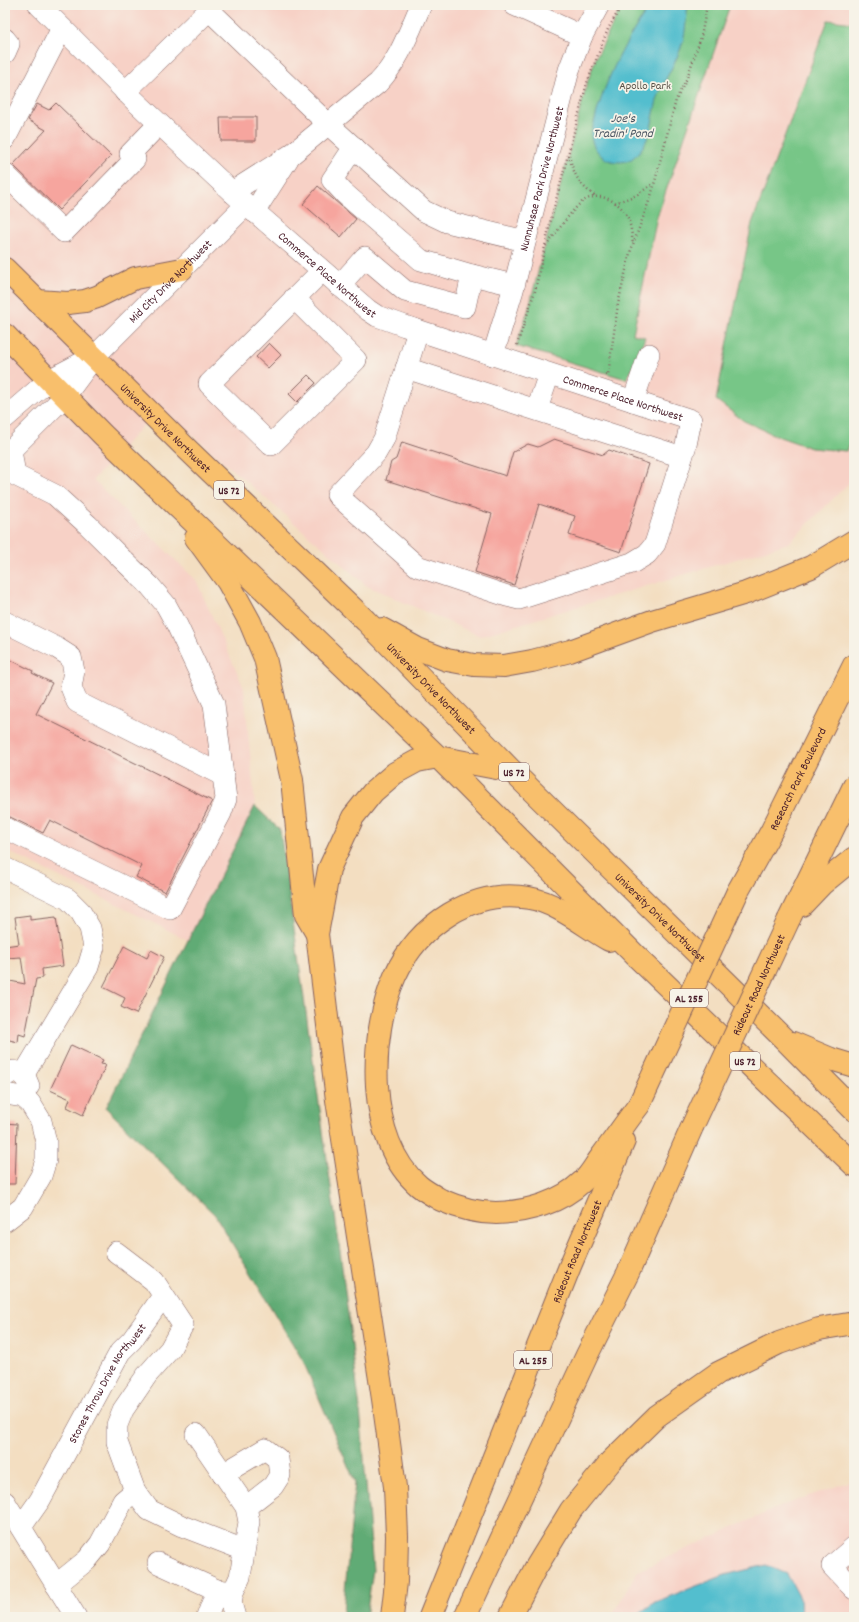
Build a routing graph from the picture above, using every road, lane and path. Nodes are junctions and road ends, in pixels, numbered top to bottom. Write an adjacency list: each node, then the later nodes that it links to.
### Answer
1 (39, 5): 7 (street, Commerce Place Northwest)
2 (421, 5): 13 (street, Mid City Drive Northwest)
3 (514, 5): 8 (street)
4 (599, 5): 8 (street, Nunnuhsae Park Drive Northwest)
5 (622, 5): 17 (path)
6 (707, 5): 19 (path)
7 (62, 28): 11 (street, Commerce Place Northwest); 14 (street)
8 (582, 36): 23 (street, Nunnuhsae Park Drive Northwest)
9 (5, 39): 10 (street)
10 (5, 53)
11 (125, 92): 12 (street, Commerce Place Northwest); 13 (street)
12 (159, 124): 18 (street); 22 (street, Commerce Place Northwest)
13 (328, 124): 15 (street); 16 (street, Mid City Drive Northwest)
14 (5, 139)
15 (354, 147): 23 (street); 29 (street)
16 (292, 154): 22 (street, Mid City Drive Northwest); 22 (street, Mid City Drive Northwest)
17 (569, 155): 20 (path); 25 (path)
18 (5, 174)
19 (655, 183): 21 (path); 24 (path)
20 (596, 196): 21 (path); 25 (path)
21 (615, 202): 24 (path)
22 (244, 203): 27 (street, Mid City Drive Northwest); 28 (street, Commerce Place Northwest)
23 (525, 241): 30 (street, Nunnuhsae Park Drive Northwest)
24 (633, 245): 41 (path)
25 (544, 248): 36 (path)
26 (5, 269): 33 (highway, University Drive Northwest / US 72)
27 (182, 269): 33 (highway); 39 (street, Mid City Drive Northwest)
28 (322, 271): 31 (street, Commerce Place Northwest); 32 (street)
29 (472, 275): 30 (street); 31 (street)
30 (514, 285): 38 (street, Nunnuhsae Park Drive Northwest)
31 (339, 286): 34 (street, Commerce Place Northwest)
32 (294, 298): 32 (street)
33 (37, 301): 39 (highway, University Drive Northwest / US 72)
34 (418, 331): 38 (street, Commerce Place Northwest); 40 (street)
35 (5, 335): 43 (highway, US 72)
36 (524, 348)
37 (649, 354): 45 (street)
38 (493, 356): 42 (street, Commerce Place Northwest)
39 (94, 357): 43 (street); 44 (street); 53 (highway, University Drive Northwest / US 72)
40 (406, 368): 46 (street); 48 (street)
41 (600, 372)
42 (549, 374): 45 (street, Commerce Place Northwest); 46 (street)
43 (49, 380): 44 (highway, US 72); 47 (street)
44 (64, 396): 49 (street); 50 (highway, US 72)
45 (633, 401): 48 (street, Commerce Place Northwest)
46 (536, 409): 48 (street)
47 (5, 418)
48 (682, 457)
49 (10, 474): 57 (street)
50 (163, 492): 55 (highway, US 72); 64 (highway)
51 (854, 541): 53 (highway)
52 (5, 622): 57 (street)
53 (366, 622): 56 (highway, University Drive Northwest / US 72)
54 (854, 665): 62 (highway, Research Park Boulevard / AL 255)
55 (438, 757): 56 (highway); 64 (highway); 65 (highway, US 72)
56 (512, 771): 66 (highway, University Drive Northwest / US 72)
57 (224, 776): 59 (street)
58 (854, 786): 63 (highway)
59 (5, 828)
60 (854, 858): 63 (highway)
61 (5, 868): 68 (street)
62 (738, 891): 70 (highway, Rideout Road Northwest / AL 255, bridge)
63 (789, 919): 94 (highway, Rideout Road Northwest, bridge)
64 (317, 934): 92 (highway)
65 (637, 957): 70 (highway); 72 (highway, US 72)
66 (784, 1039): 67 (highway); 71 (highway, University Drive Northwest / US 72)
67 (854, 1066)
68 (15, 1075): 69 (street)
69 (14, 1095): 73 (street)
70 (639, 1105): 93 (highway, Rideout Road Northwest / AL 255)
71 (854, 1110)
72 (854, 1165)
73 (5, 1221)
74 (116, 1252): 75 (street)
75 (163, 1296): 79 (street); 82 (street, Stones Throw Drive Northwest)
76 (854, 1323): 95 (highway)
77 (196, 1434): 78 (street)
78 (223, 1474): 81 (street); 81 (street)
79 (136, 1491): 84 (street); 86 (street)
80 (5, 1502): 82 (street)
81 (246, 1507): 84 (street)
82 (21, 1527): 86 (street)
83 (854, 1547): 87 (street)
84 (244, 1550): 88 (street)
85 (158, 1563): 88 (street)
86 (56, 1585): 89 (street)
87 (854, 1589)
88 (225, 1591): 90 (street); 91 (street)
89 (76, 1617)
90 (208, 1617)
91 (236, 1617)
92 (392, 1617)
93 (430, 1617)
94 (466, 1617)
95 (510, 1617)

